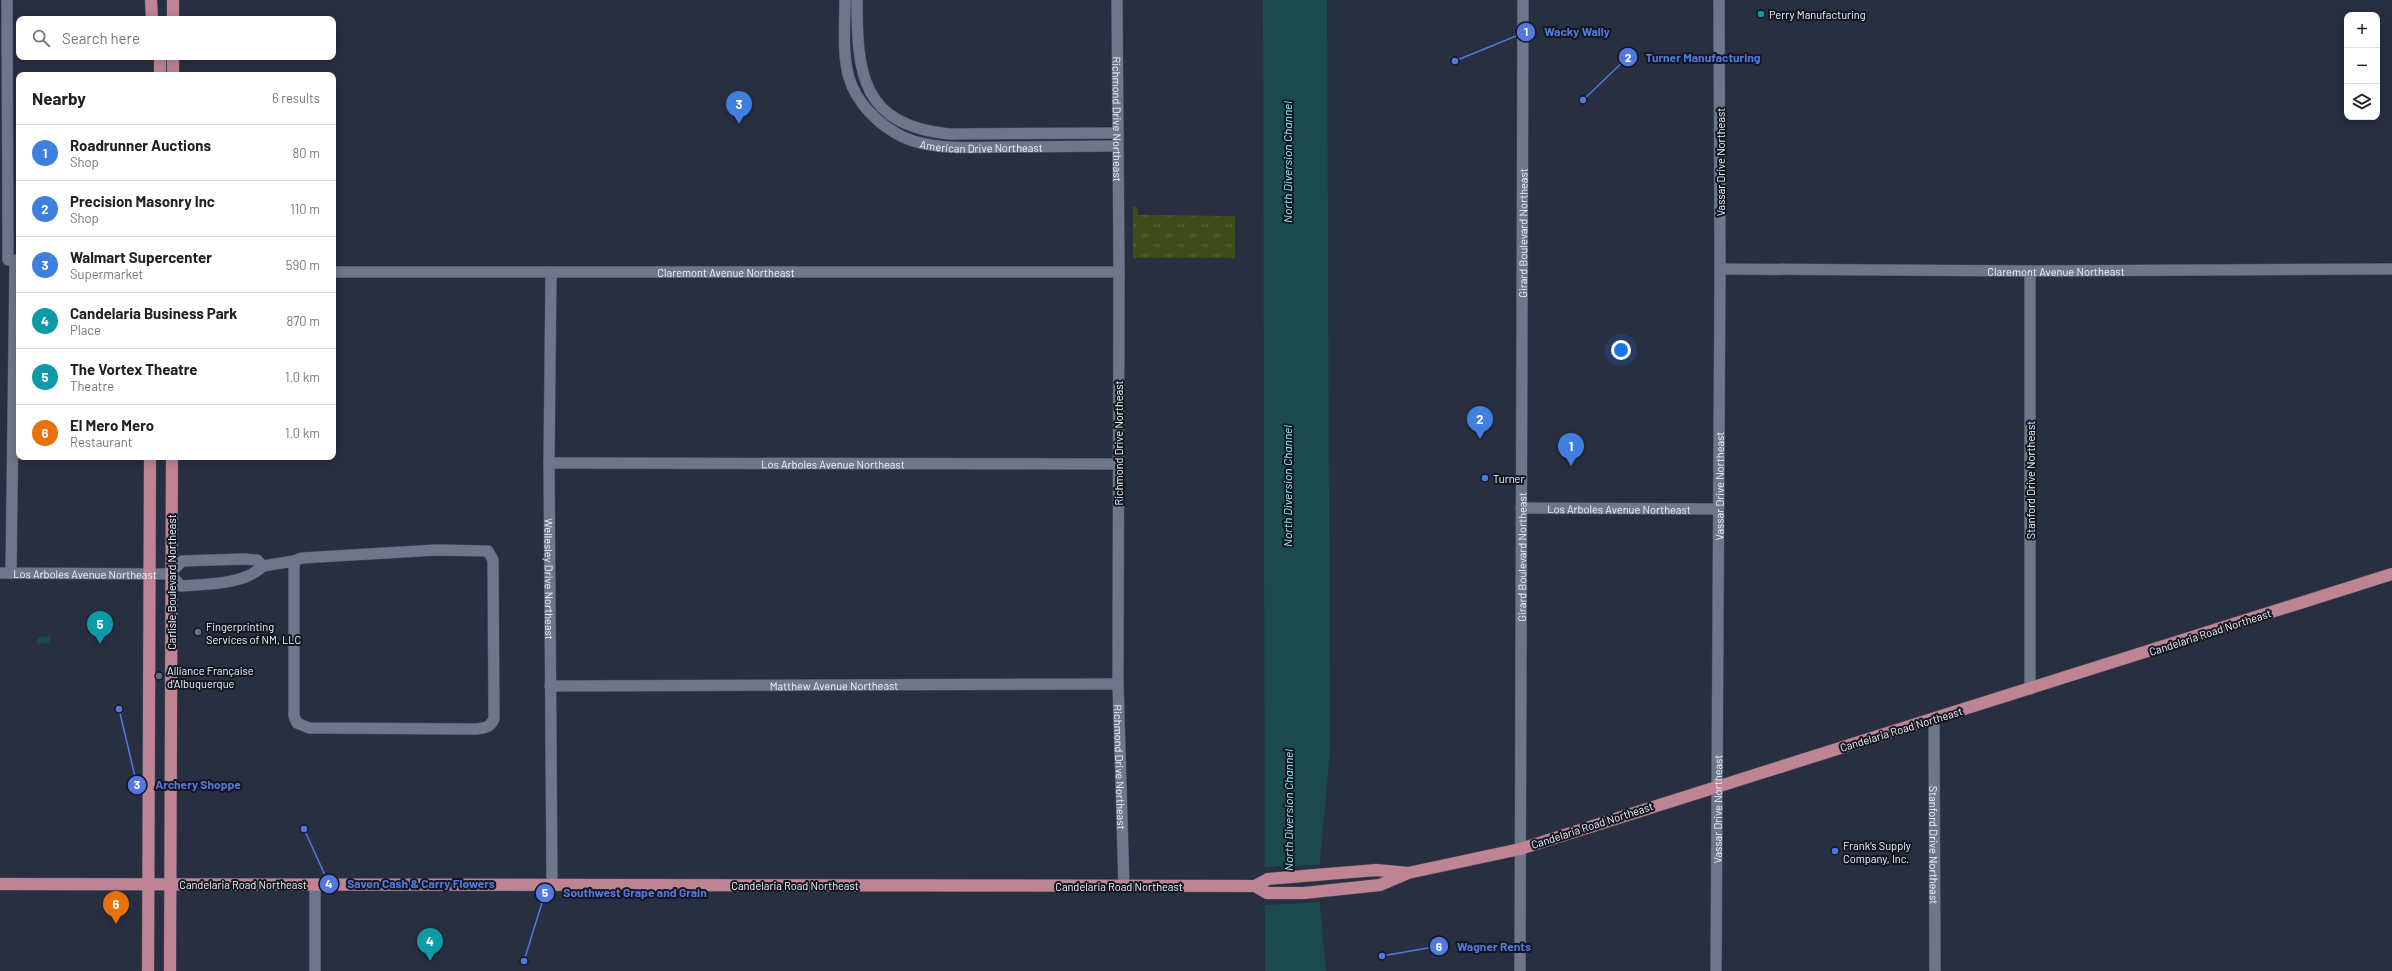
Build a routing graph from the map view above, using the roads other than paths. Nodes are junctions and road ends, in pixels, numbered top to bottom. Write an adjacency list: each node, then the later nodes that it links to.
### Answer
1 (7, 0): 19 (street)
2 (152, 0): 9 (main road)
3 (173, 0): 10 (main road)
4 (845, 0): 18 (street, American Drive Northeast)
5 (857, 0): 17 (street, American Drive Northeast)
6 (1117, 0): 17 (street, Richmond Drive Northeast)
7 (1523, 0): 30 (street, Girard Boulevard Northeast)
8 (1719, 0): 20 (street, Vassar Drive Northeast)
9 (152, 16)
10 (173, 16)
11 (151, 60): 14 (main road)
12 (160, 60): 15 (main road)
13 (173, 60): 16 (main road)
14 (151, 72)
15 (160, 72)
16 (173, 72)
17 (1118, 133): 18 (street, Richmond Drive Northeast)
18 (1118, 146): 25 (street, Richmond Drive Northeast)
19 (10, 260): 34 (street)
20 (1720, 269): 22 (street, Claremont Avenue Northeast); 31 (street, Vassar Drive Northeast)
21 (2392, 269): 22 (street, Claremont Avenue Northeast)
22 (2030, 271): 40 (street, Stanford Drive Northeast)
23 (336, 272): 24 (street, Claremont Avenue Northeast)
24 (551, 272): 25 (street, Claremont Avenue Northeast); 28 (street, Wellesley Drive Northeast)
25 (1119, 272): 29 (street, Richmond Drive Northeast)
26 (150, 460): 35 (main road, Carlisle Boulevard Northeast)
27 (172, 460): 36 (main road, Carlisle Boulevard Northeast)
28 (549, 463): 29 (street, Los Arboles Avenue Northeast); 39 (street, Wellesley Drive Northeast)
29 (1117, 464): 38 (street, Richmond Drive Northeast)
30 (1521, 508): 31 (street, Los Arboles Avenue Northeast); 43 (street, Girard Boulevard Northeast)
31 (1717, 510): 42 (street, Vassar Drive Northeast)
32 (294, 561): 32 (street); 33 (street)
33 (263, 566): 36 (street); 36 (street)
34 (6, 573): 35 (street, Los Arboles Avenue Northeast)
35 (149, 574): 36 (street, Los Arboles Avenue Northeast); 45 (main road, Carlisle Boulevard Northeast)
36 (170, 574): 46 (main road, Carlisle Boulevard Northeast)
37 (2392, 574): 40 (main road, Candelaria Road Northeast)
38 (1118, 684): 39 (street, Matthew Avenue Northeast); 50 (street, Richmond Drive Northeast)
39 (550, 686): 49 (street, Wellesley Drive Northeast)
40 (2030, 689): 41 (main road, Candelaria Road Northeast)
41 (1934, 719): 42 (main road, Candelaria Road Northeast); 57 (street, Stanford Drive Northeast)
42 (1716, 786): 43 (main road, Candelaria Road Northeast); 56 (street, Vassar Drive Northeast)
43 (1520, 848): 44 (main road, Candelaria Road Northeast); 55 (street, Girard Boulevard Northeast)
44 (1408, 873): 51 (main road, Candelaria Road Northeast); 51 (main road, Candelaria Road Northeast)
45 (147, 883): 46 (main road, Candelaria Road Northeast); 47 (main road, Candelaria Road Northeast); 52 (main road, Carlisle Boulevard Northeast)
46 (170, 883): 48 (main road, Candelaria Road Northeast); 53 (main road, Carlisle Boulevard Northeast)
47 (0, 884)
48 (315, 884): 49 (main road, Candelaria Road Northeast); 54 (street)
49 (552, 885): 50 (main road, Candelaria Road Northeast)
50 (1124, 886): 51 (main road, Candelaria Road Northeast)
51 (1255, 886)
52 (148, 971)
53 (170, 971)
54 (315, 971)
55 (1520, 971)
56 (1716, 971)
57 (1935, 971)

